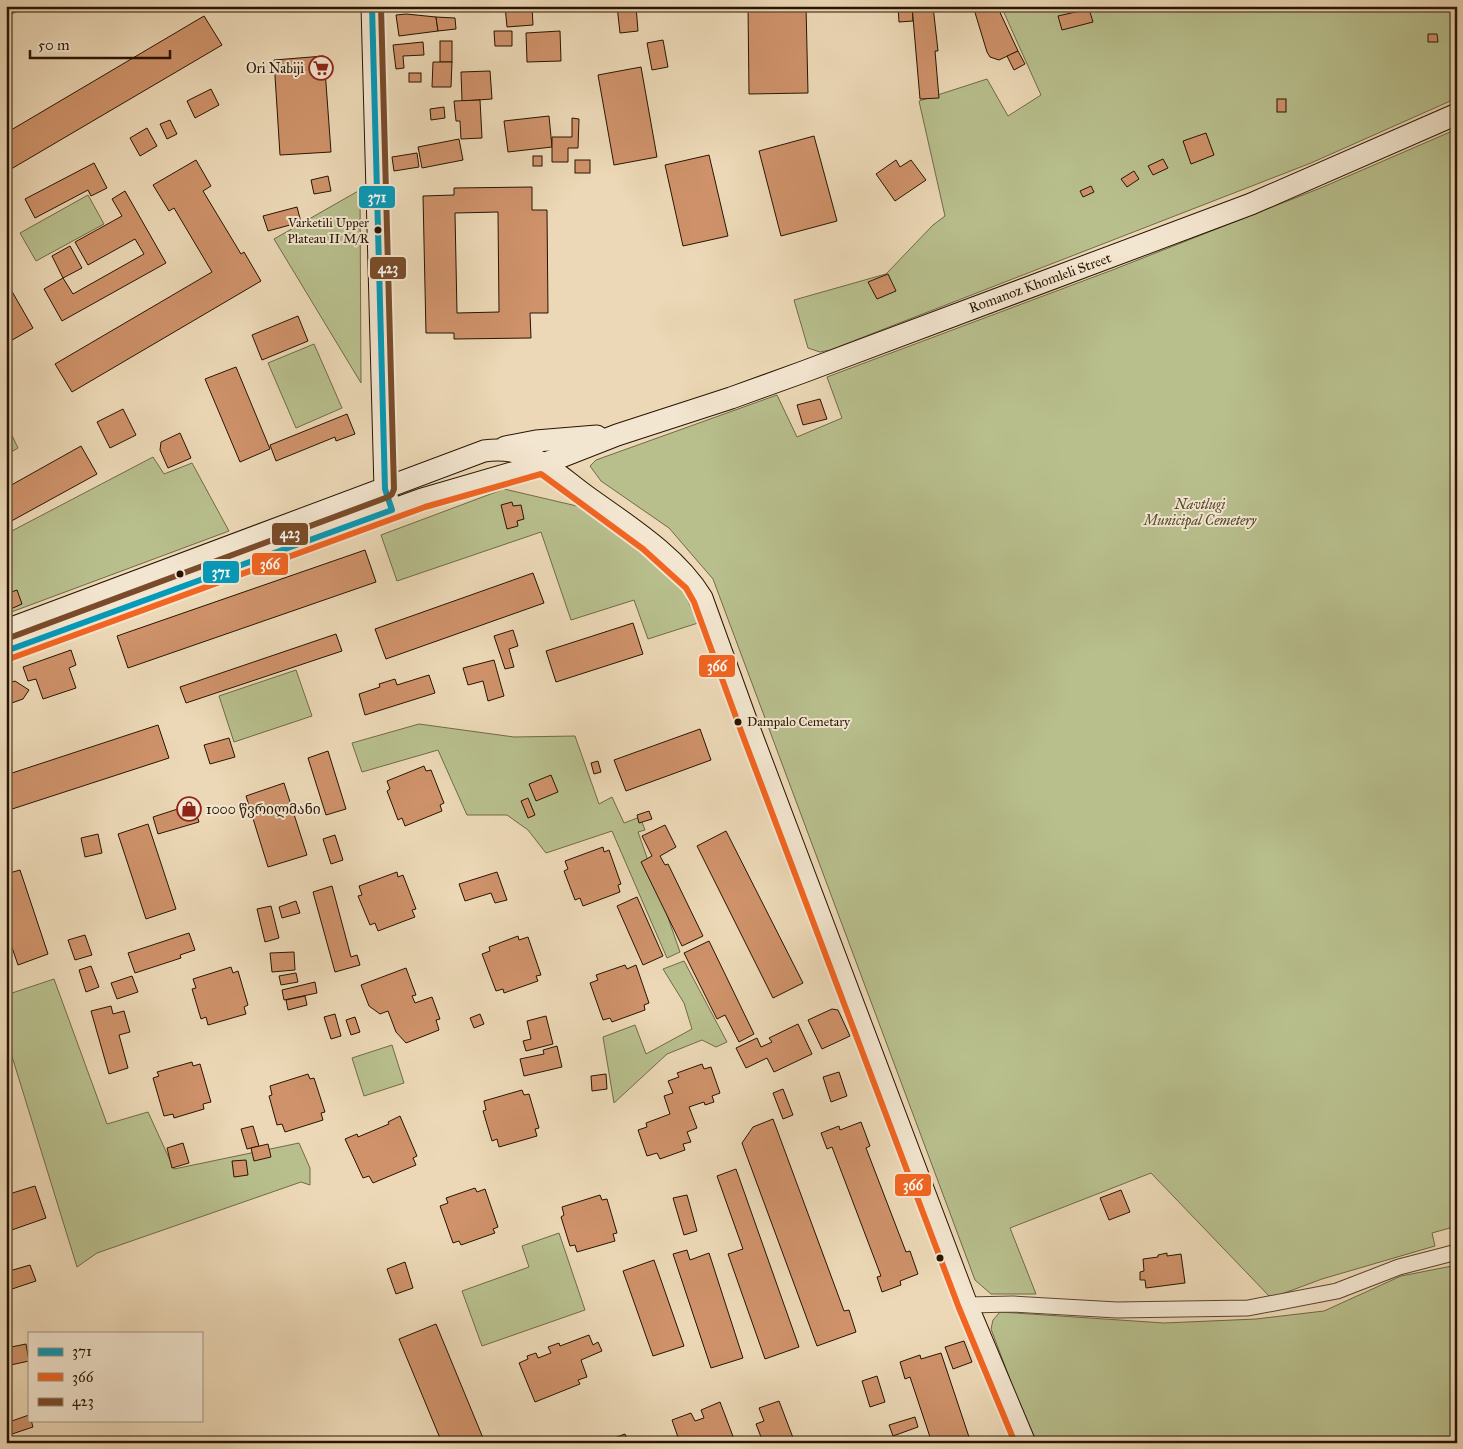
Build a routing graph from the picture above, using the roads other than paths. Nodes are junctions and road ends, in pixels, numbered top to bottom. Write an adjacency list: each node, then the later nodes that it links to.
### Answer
1 (372, 6): 7 (street)
2 (1457, 114): 3 (street, Romanoz Khomleli Street)
3 (617, 435): 4 (street, Romanoz Khomleli Street); 6 (street, Romanoz Khomleli Street)
4 (565, 438): 5 (street, Romanoz Khomleli Street); 6 (street)
5 (498, 449): 6 (street); 7 (street, Romanoz Khomleli Street)
6 (543, 464): 8 (street, Romanoz Khomleli Street); 12 (street)
7 (385, 489): 8 (street); 9 (street, Romanoz Khomleli Street)
8 (392, 510): 10 (street, Romanoz Khomleli Street)
9 (6, 630)
10 (6, 651)
11 (1457, 1252): 12 (street)
12 (967, 1305): 13 (street)
13 (1025, 1443)

